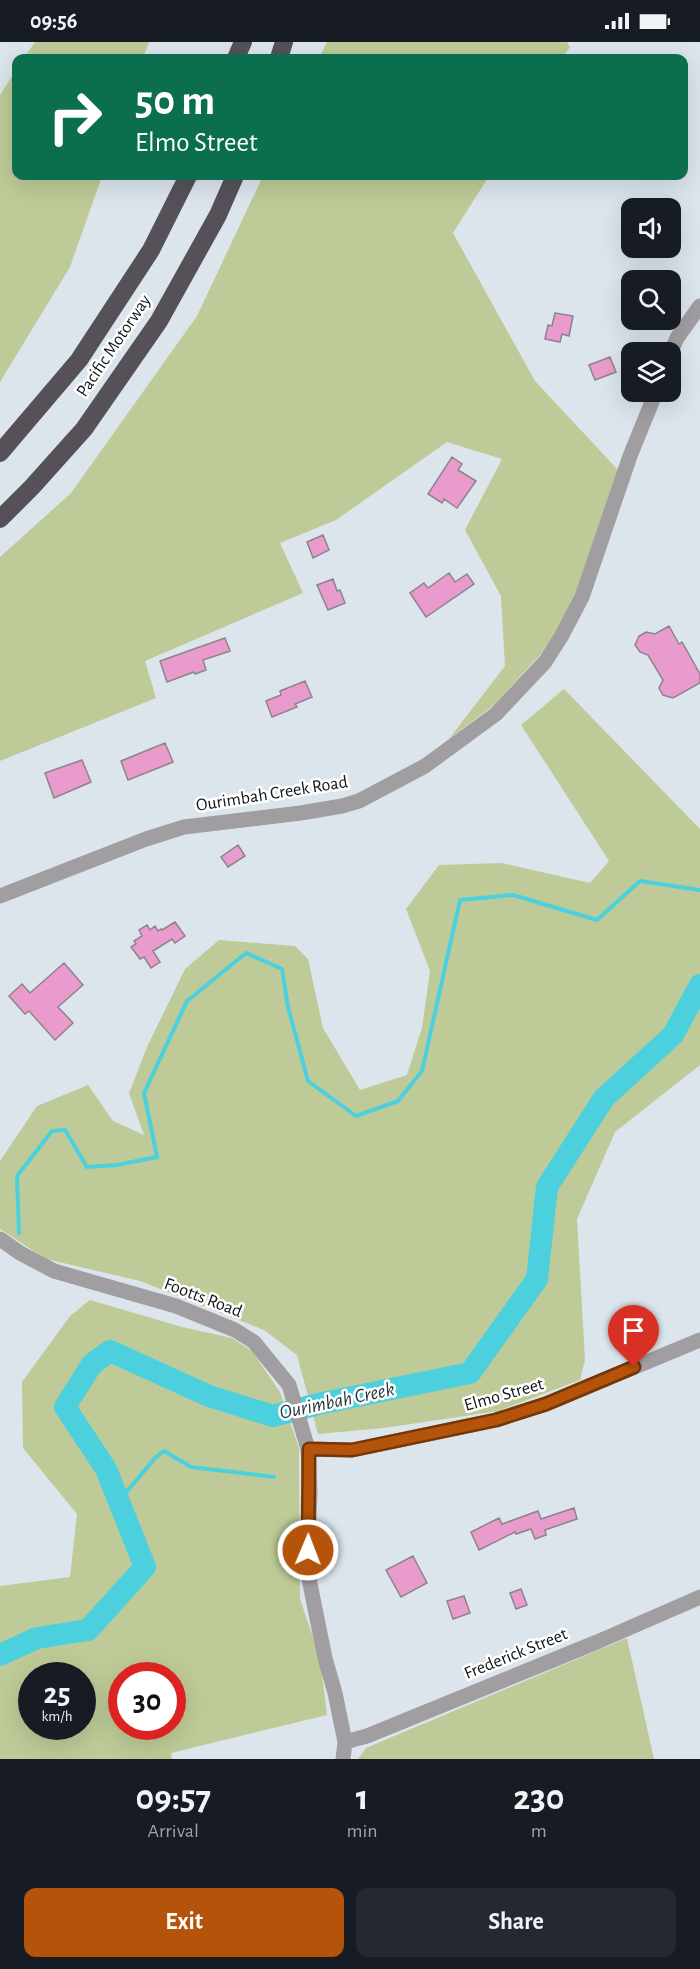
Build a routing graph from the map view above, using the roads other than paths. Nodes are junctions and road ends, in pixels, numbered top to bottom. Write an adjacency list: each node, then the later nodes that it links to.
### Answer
1 (186, 180): 6 (highway, Pacific Motorway)
2 (233, 180): 7 (highway, Pacific Motorway)
3 (700, 306): 4 (street)
4 (675, 342)
5 (652, 402): 8 (street, Ourimbah Creek Road)
6 (0, 453)
7 (0, 519)
8 (0, 896)
9 (0, 1239): 11 (street, Footts Road)
10 (700, 1340): 11 (street, Elmo Street)
11 (307, 1442): 13 (street, Footts Road)
12 (700, 1597): 13 (street, Frederick Street)
13 (345, 1742): 14 (street, Footts Road)
14 (343, 1759)

